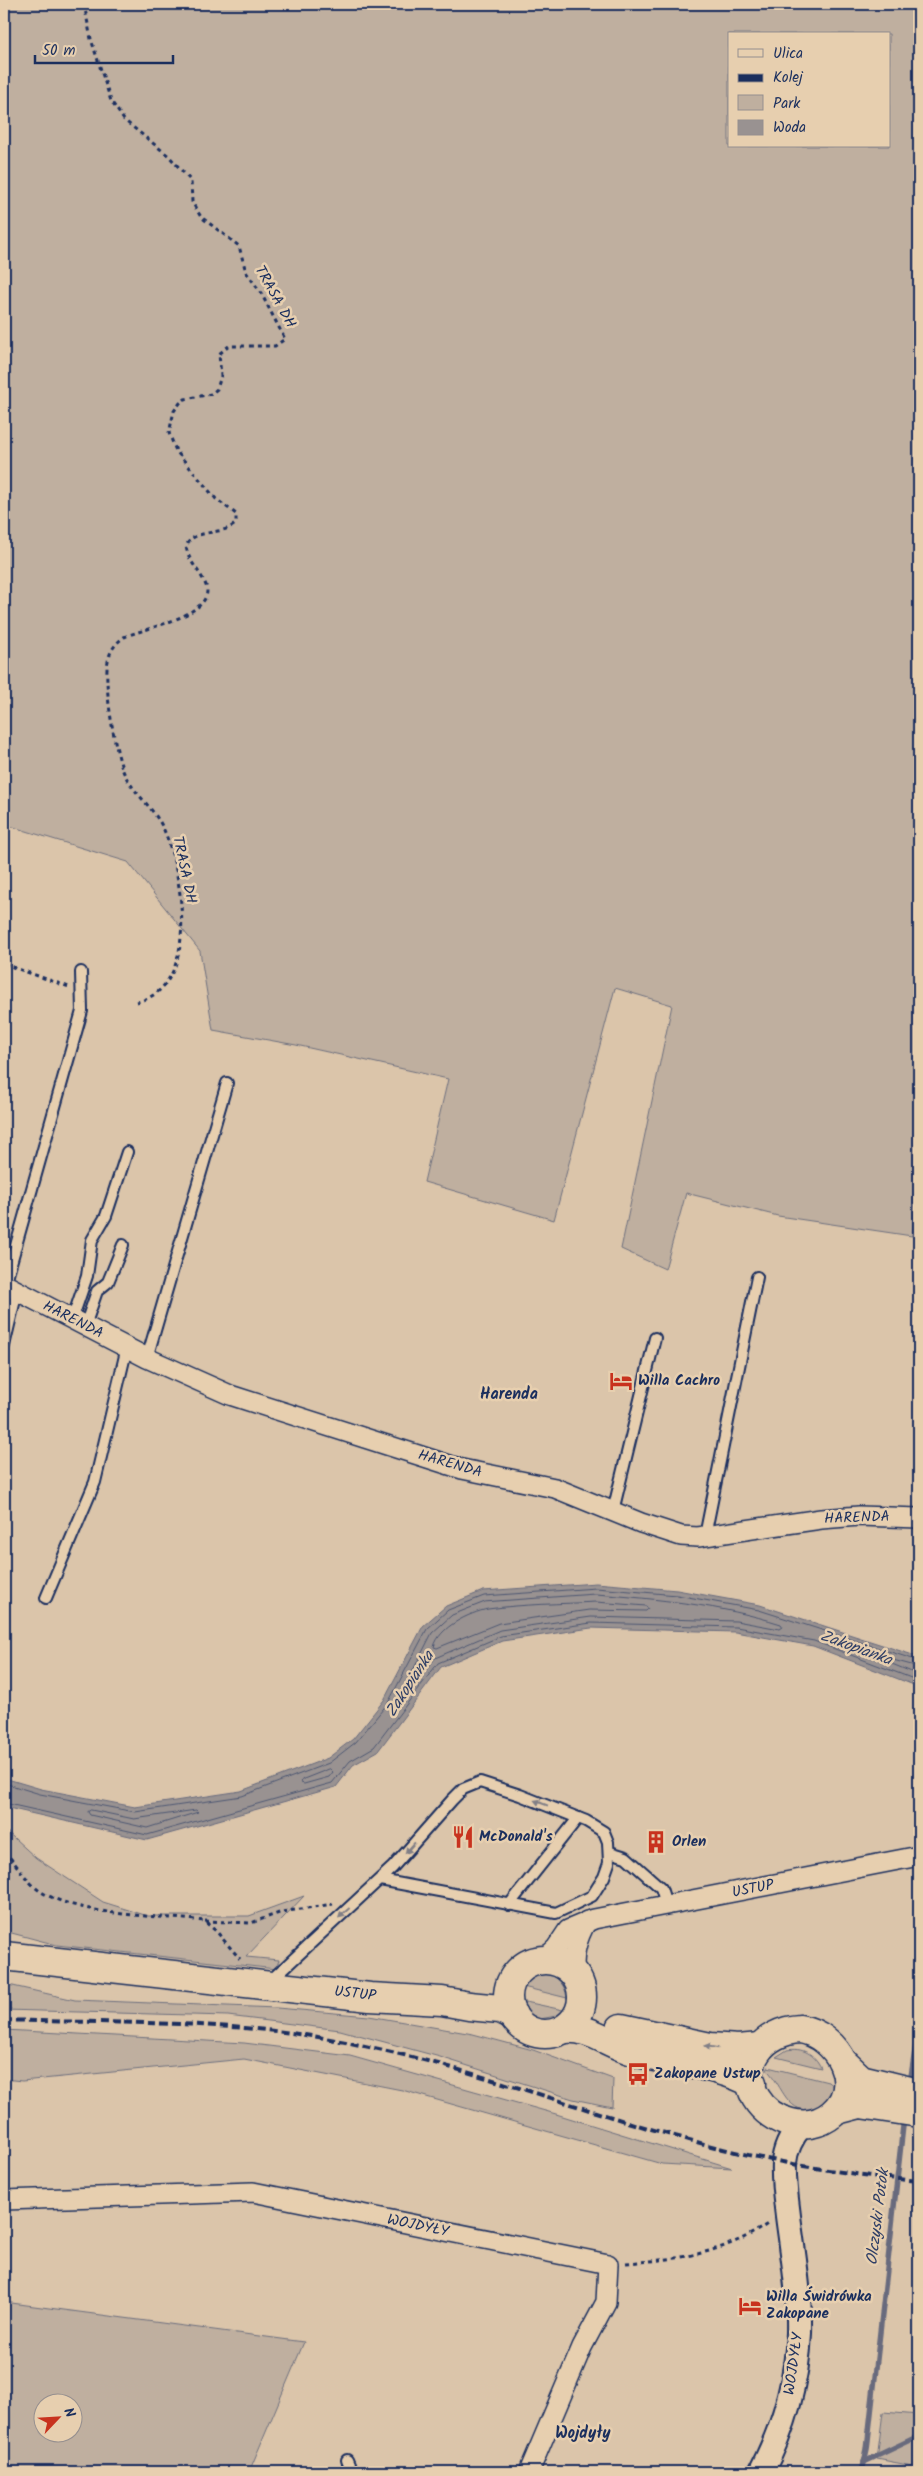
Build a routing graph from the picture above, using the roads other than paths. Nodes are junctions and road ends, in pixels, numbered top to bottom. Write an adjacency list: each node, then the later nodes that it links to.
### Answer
1 (81, 972): 6 (lane)
2 (227, 1083): 11 (lane)
3 (127, 1152): 7 (lane)
4 (123, 1245): 7 (lane)
5 (757, 1276): 14 (lane)
6 (7, 1288): 7 (street, HARENDA); 9 (lane)
7 (78, 1323): 10 (street, HARENDA)
8 (655, 1338): 12 (lane)
9 (4, 1346)
10 (127, 1347): 11 (street, HARENDA); 15 (lane)
11 (148, 1358): 12 (street, HARENDA)
12 (613, 1511): 14 (street, HARENDA)
13 (919, 1518): 14 (street, HARENDA)
14 (705, 1536)
15 (46, 1598)
16 (582, 1820): 17 (lane); 19 (lane, one-way to 19); 20 (lane)
17 (610, 1852): 20 (lane); 21 (lane)
18 (919, 1856): 21 (street, USTUP)
19 (380, 1880): 20 (lane); 26 (lane, one-way to 26)
20 (509, 1904)
21 (666, 1904): 22 (street, USTUP)
22 (587, 1921): 24 (street, USTUP); 27 (street)
23 (4, 1956): 26 (main road, USTUP)
24 (543, 1960): 25 (main road); 27 (main road)
25 (513, 1978): 28 (main road, USTUP); 29 (main road)
26 (267, 1984): 28 (main road, USTUP)
27 (578, 1988): 30 (main road); 31 (main road, one-way to 27)
28 (442, 2001): 29 (main road, USTUP)
29 (513, 2015): 30 (main road)
30 (565, 2029): 33 (main road)
31 (760, 2046): 32 (main road); 33 (main road)
32 (843, 2062): 34 (main road); 35 (main road)
33 (757, 2094): 37 (main road); 38 (street, WOJDYŁY)
34 (902, 2096): 35 (main road); 36 (main road)
35 (837, 2110): 37 (main road)
36 (919, 2113)
37 (801, 2125): 38 (street, WOJDYŁY)
38 (784, 2162): 43 (street, WOJDYŁY)
39 (4, 2200): 42 (street, WOJDYŁY)
40 (348, 2460): 41 (lane)
41 (352, 2472)
42 (529, 2472)
43 (761, 2472)

